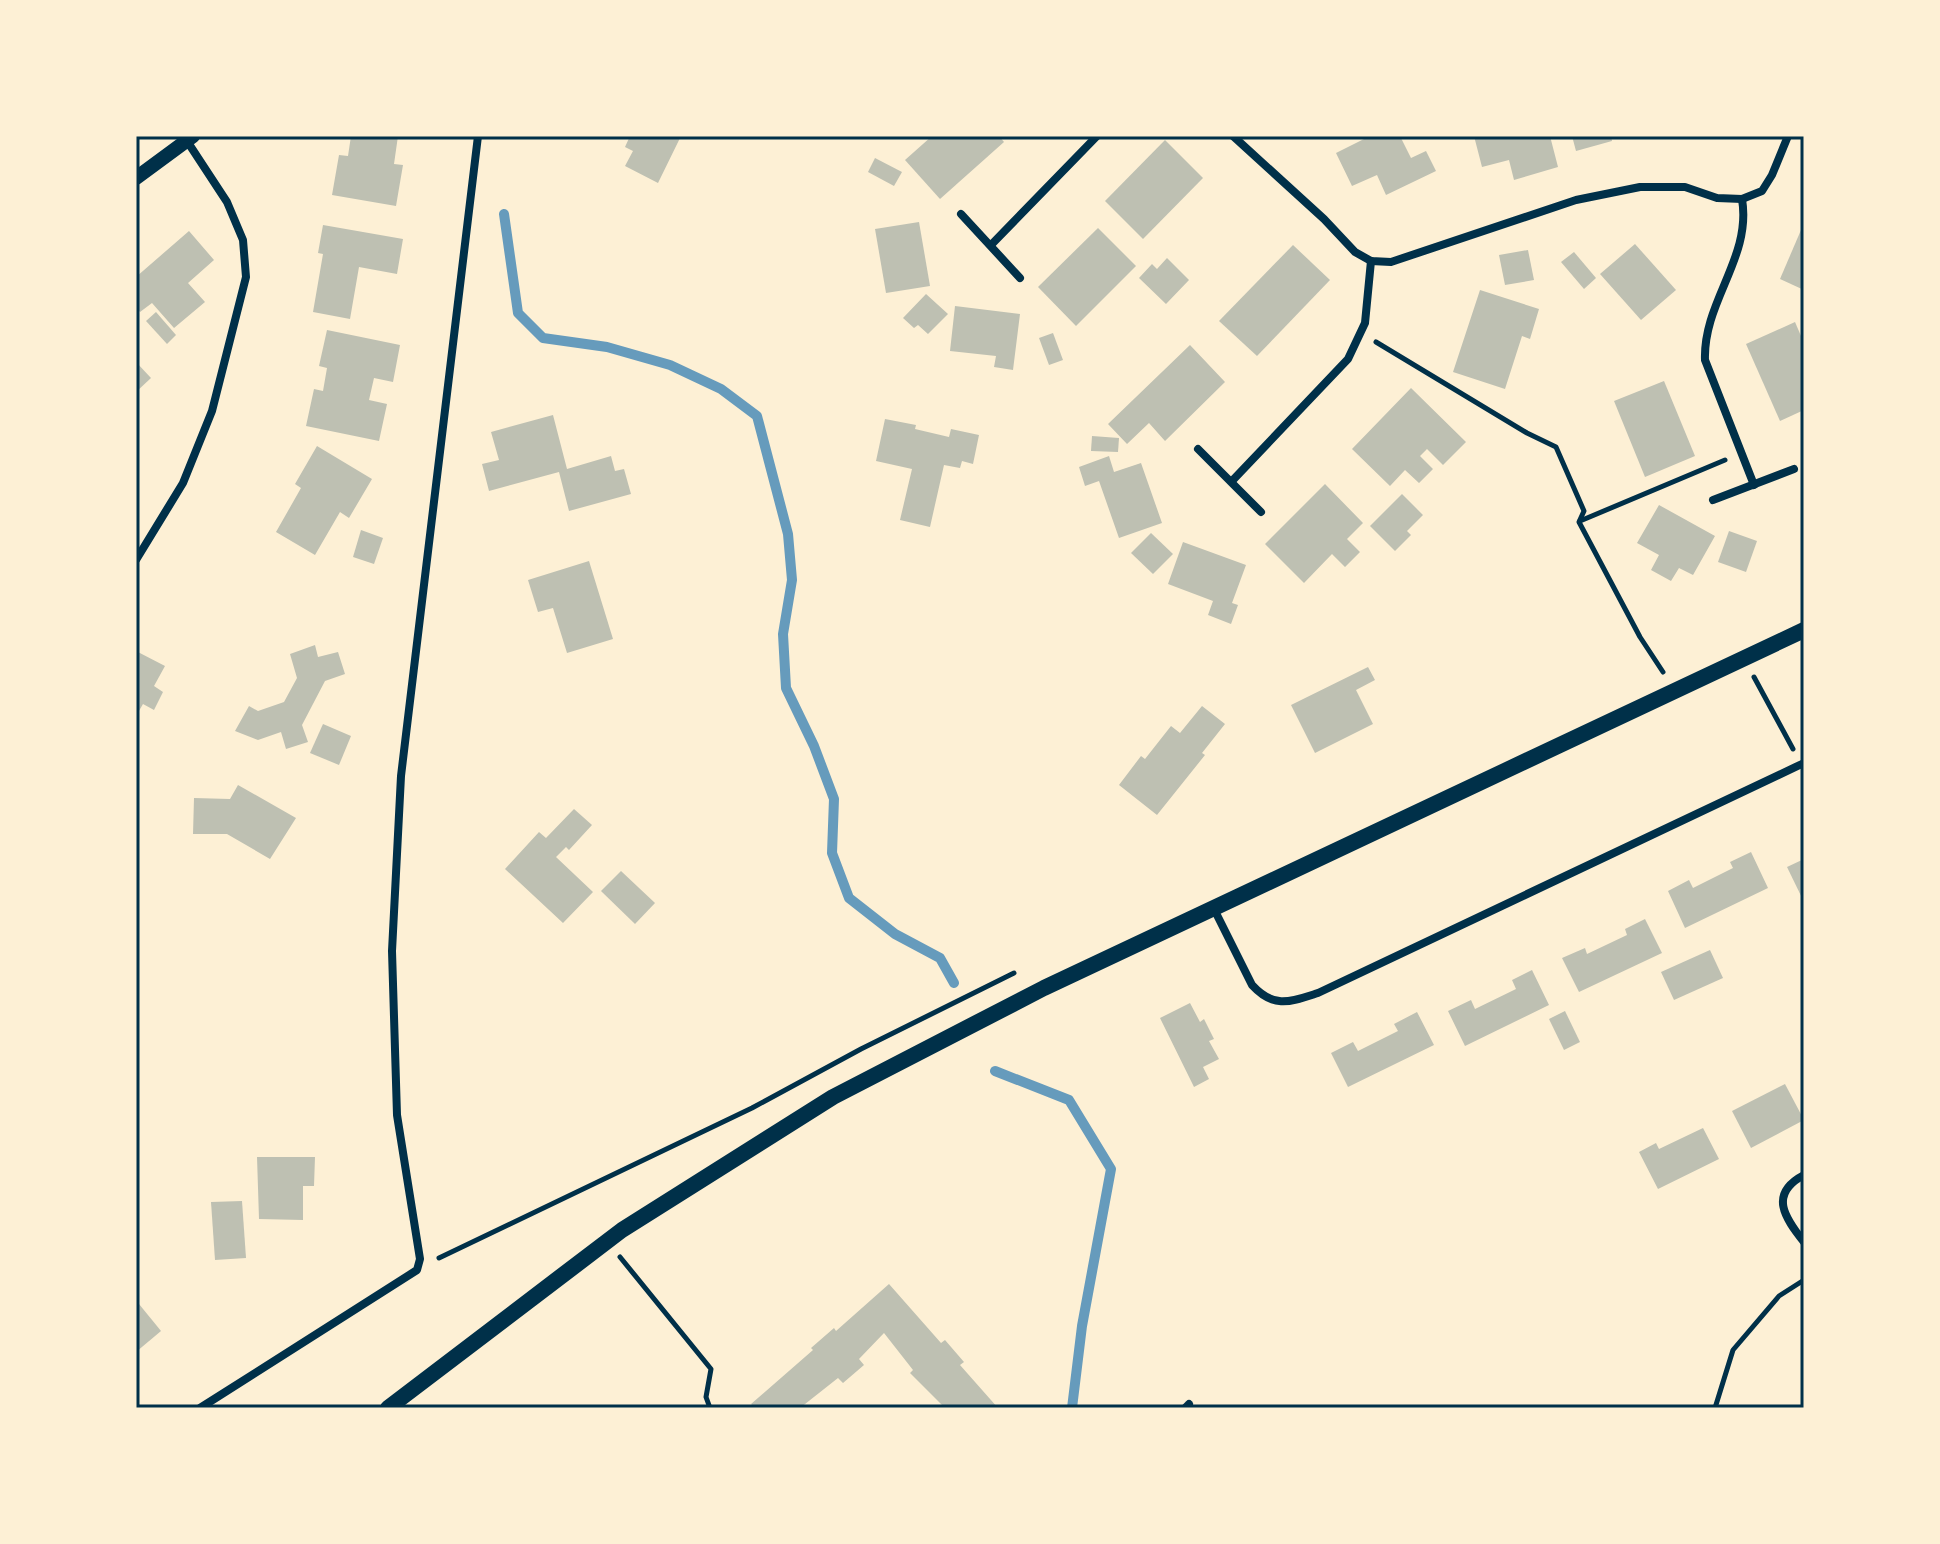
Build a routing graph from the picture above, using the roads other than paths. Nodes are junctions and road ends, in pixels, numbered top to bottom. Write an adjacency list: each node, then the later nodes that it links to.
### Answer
1 (478, 136): 24 (street)
2 (1097, 136): 9 (street)
3 (1233, 136): 10 (street)
4 (1788, 136): 7 (street)
5 (190, 138): 6 (street); 18 (street)
6 (136, 178)
7 (1742, 199): 10 (street); 15 (street)
8 (961, 214): 9 (street)
9 (991, 245): 11 (street)
10 (1371, 261): 14 (street)
11 (1020, 278)
12 (1198, 449): 14 (street)
13 (1794, 469): 15 (street)
14 (1232, 481): 17 (street)
15 (1754, 485): 16 (street)
16 (1713, 500)
17 (1261, 512)
18 (136, 560)
19 (1804, 630): 21 (main road)
20 (1803, 764): 21 (street)
21 (1214, 909): 25 (main road)
22 (1804, 1175): 23 (street)
23 (1804, 1242)
24 (200, 1408)
25 (388, 1408)

